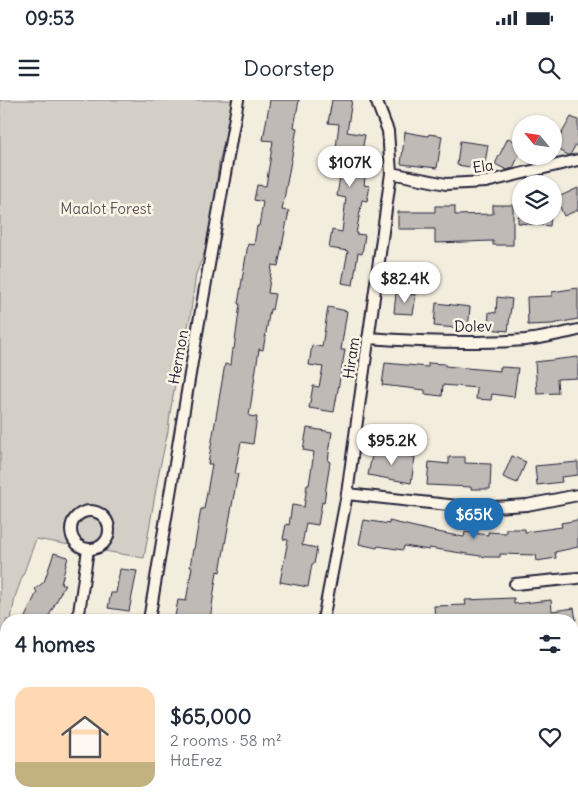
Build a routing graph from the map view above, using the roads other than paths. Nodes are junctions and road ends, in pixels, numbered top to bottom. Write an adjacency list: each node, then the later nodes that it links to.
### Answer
1 (238, 100): 13 (street, Hermon)
2 (376, 100): 4 (street, Hiram)
3 (578, 160): 4 (street, Ela)
4 (391, 173): 6 (street, Hiram)
5 (578, 330): 6 (street, Dolev)
6 (368, 338): 7 (street, Hiram)
7 (347, 494): 8 (street); 14 (street, Hiram)
8 (578, 495)
9 (88, 549): 12 (street)
10 (578, 578): 11 (street)
11 (516, 584)
12 (79, 614)
13 (150, 614)
14 (324, 614)

